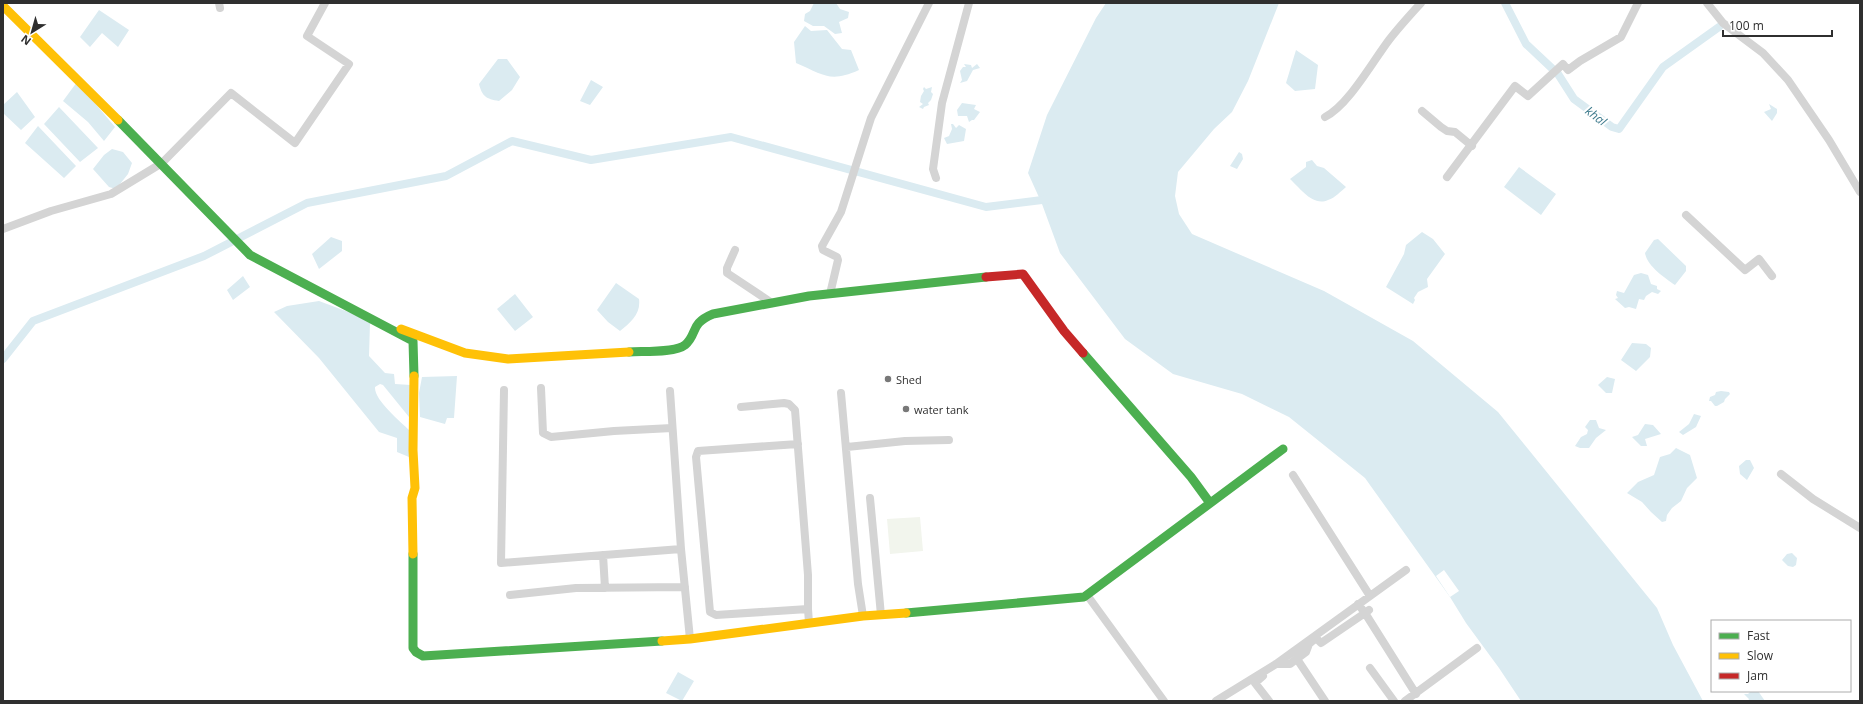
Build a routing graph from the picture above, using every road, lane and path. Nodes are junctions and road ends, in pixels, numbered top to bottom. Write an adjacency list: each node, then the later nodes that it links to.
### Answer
1 (325, 3): 11 (street)
2 (930, 3): 19 (street)
3 (969, 3): 13 (street)
4 (1421, 3): 9 (street)
5 (1638, 3): 10 (street)
6 (1707, 3): 14 (street)
7 (3, 6): 11 (street)
8 (1422, 111): 10 (street)
9 (1325, 117)
10 (1472, 146): 12 (street)
11 (162, 163): 16 (street); 21 (street)
12 (1448, 177)
13 (936, 178)
14 (1860, 192)
15 (1686, 215): 18 (street)
16 (3, 229)
17 (735, 250): 20 (street)
18 (1772, 276)
19 (830, 294): 20 (street); 35 (street)
20 (772, 303): 21 (street)
21 (388, 328): 51 (street)
22 (541, 388): 27 (street)
23 (504, 390): 38 (street)
24 (670, 391): 27 (street)
25 (841, 392): 30 (street)
26 (741, 407): 29 (street)
27 (672, 428): 37 (street)
28 (949, 440): 30 (street)
29 (798, 444): 46 (street); 46 (street)
30 (847, 447): 49 (street)
31 (1283, 449): 35 (street)
32 (1780, 474): 36 (street)
33 (1293, 475): 44 (street)
34 (870, 498): 48 (street)
35 (1210, 503): 43 (street)
36 (1860, 528)
37 (680, 548): 38 (street); 40 (street)
38 (603, 555): 41 (street)
39 (1406, 570): 44 (street)
40 (685, 587): 41 (street); 51 (street)
41 (605, 588): 42 (street)
42 (510, 595)
43 (1087, 595): 48 (street); 57 (street)
44 (1370, 596): 45 (street)
45 (1358, 604): 47 (street); 54 (street)
46 (808, 609): 50 (street)
47 (1367, 611): 53 (street); 56 (street)
48 (881, 615): 49 (street)
49 (863, 616): 50 (street)
50 (810, 623): 51 (street)
51 (690, 639)
52 (1477, 648): 56 (street)
53 (1297, 659): 54 (street); 60 (street)
54 (1276, 664): 58 (street); 59 (street)
55 (1370, 668): 61 (street)
56 (1416, 694): 62 (street)
57 (1164, 701)
58 (1216, 701)
59 (1269, 701)
60 (1325, 701)
61 (1394, 701)
62 (1405, 701)

